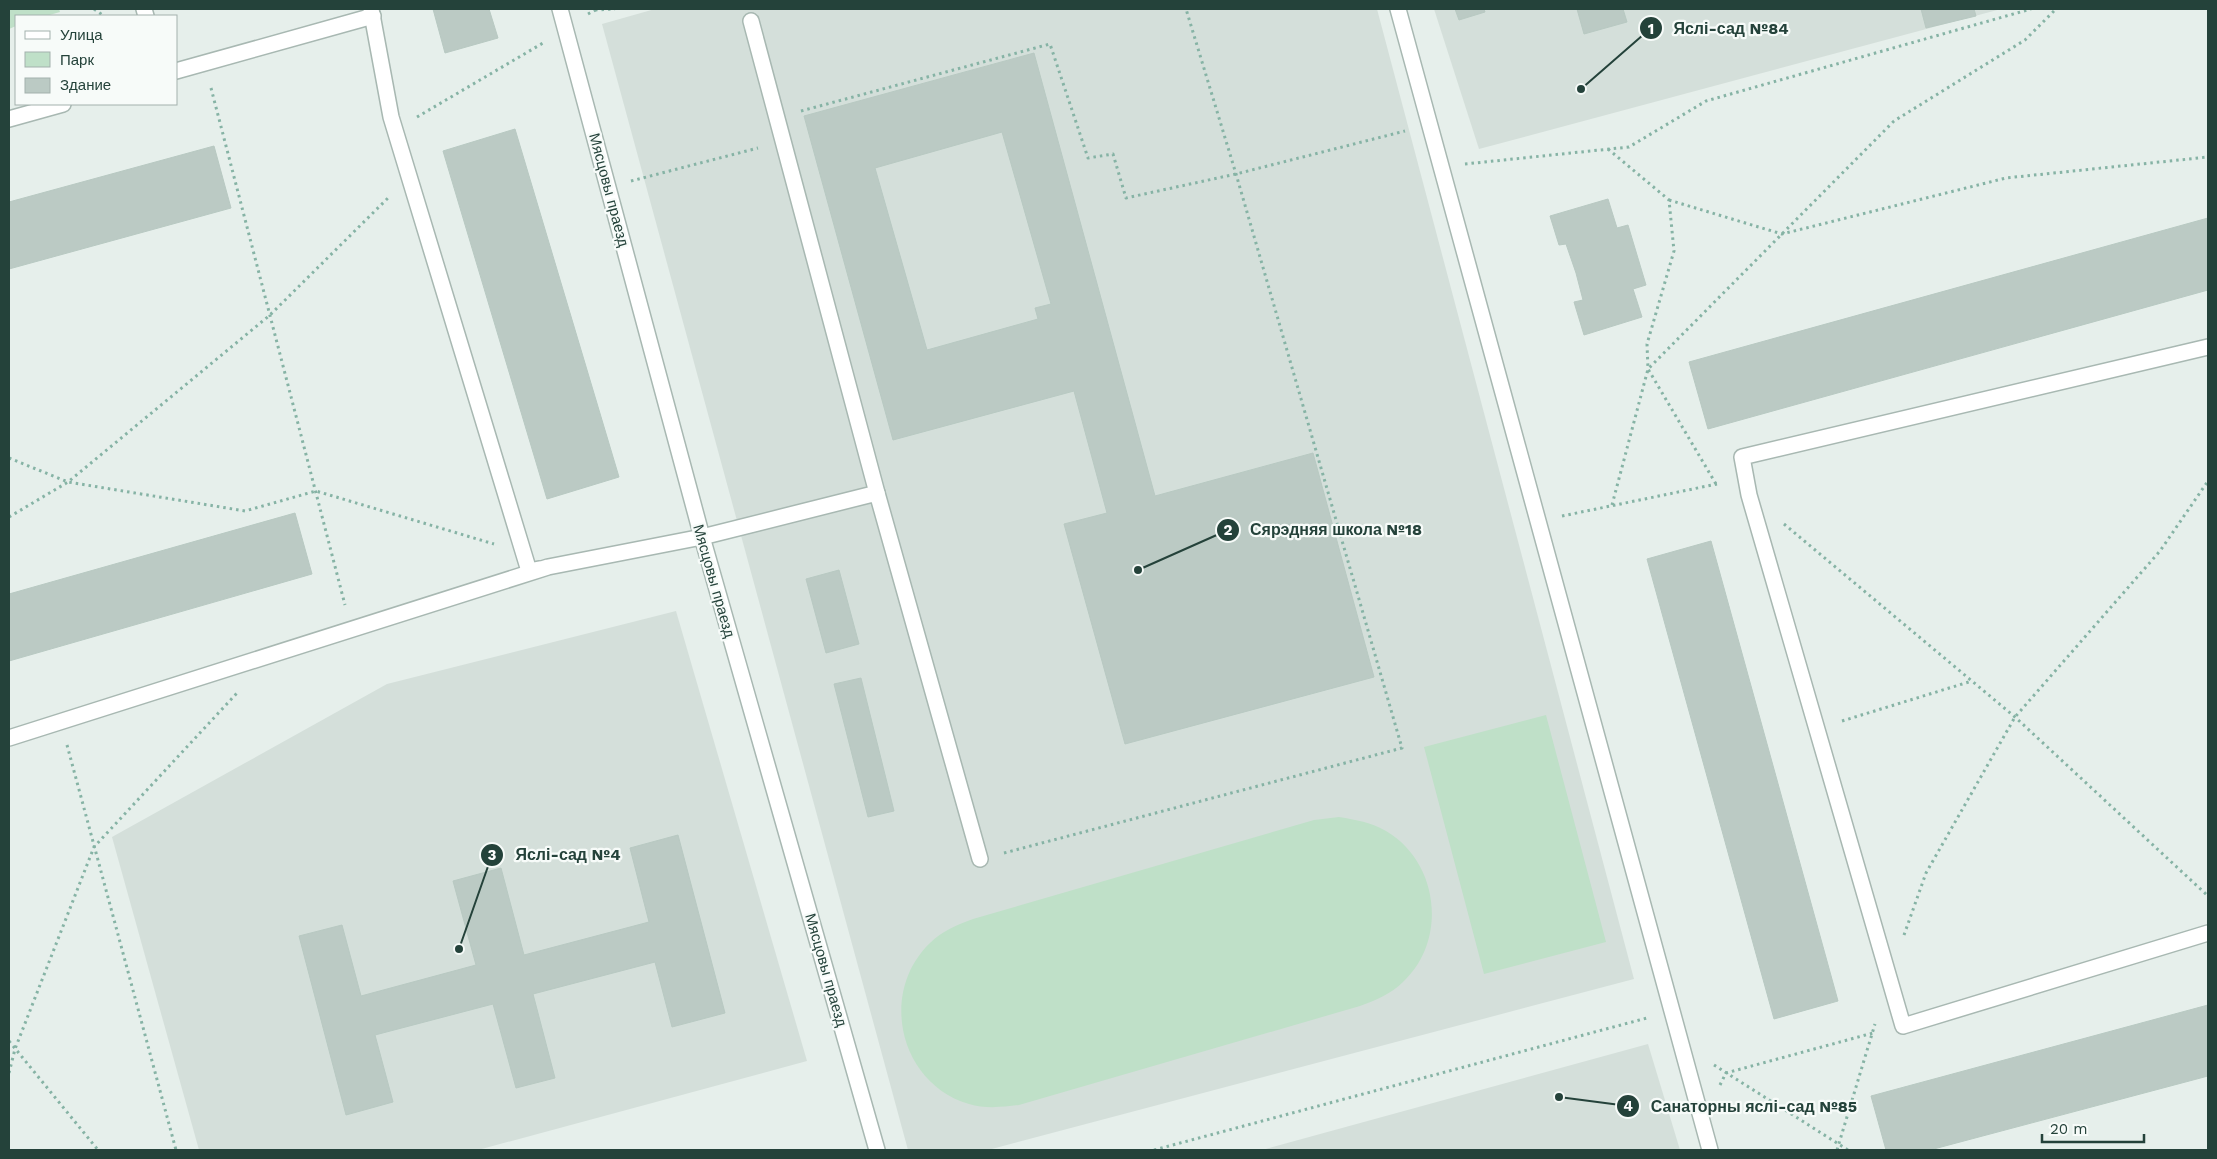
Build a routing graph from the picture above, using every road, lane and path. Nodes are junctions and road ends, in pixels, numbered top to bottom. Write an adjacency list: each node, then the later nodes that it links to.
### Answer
1 (560, 9): 10 (street, Мясцовы праезд)
2 (615, 9): 7 (path)
3 (1186, 9): 22 (path)
4 (1398, 9): 16 (street)
5 (2031, 9): 19 (path)
6 (2056, 9): 26 (path)
7 (595, 10): 10 (path)
8 (372, 13): 11 (street); 17 (street)
9 (751, 21): 14 (street)
10 (566, 29): 17 (path); 24 (street, Мясцовы праезд)
11 (205, 63): 12 (street); 27 (path)
12 (178, 70)
13 (59, 105): 15 (street)
14 (776, 118): 18 (street); 22 (path)
15 (9, 119)
16 (1431, 128): 21 (street); 22 (path)
17 (395, 130): 23 (street)
18 (783, 141): 24 (path); 36 (street)
19 (1608, 149): 21 (path); 25 (path)
20 (2208, 157): 26 (path)
21 (1441, 166): 40 (street)
22 (1236, 174): 52 (path)
23 (409, 177): 27 (path); 42 (street)
24 (609, 186): 41 (street, Мясцовы праезд)
25 (1669, 200): 26 (path); 29 (path)
26 (1782, 234): 29 (path)
27 (270, 314): 33 (path); 35 (path)
28 (2208, 347): 31 (street)
29 (1648, 369): 34 (path); 38 (path)
30 (9, 458): 33 (path)
31 (1747, 478): 34 (path); 37 (street)
32 (2208, 481): 47 (path)
33 (68, 482): 35 (path); 39 (path)
34 (1716, 484): 38 (path)
35 (316, 491): 42 (path); 44 (path)
36 (877, 493): 41 (street); 52 (street)
37 (1750, 494): 45 (path); 49 (street)
38 (1612, 505): 40 (path)
39 (9, 517)
40 (1538, 520): 56 (street)
41 (702, 537): 43 (street); 68 (street, Мясцовы праезд)
42 (523, 553): 43 (street)
43 (548, 567): 44 (street)
44 (352, 630): 48 (street)
45 (1972, 681): 47 (path); 49 (path)
46 (241, 689): 51 (path)
47 (2015, 717): 53 (path); 55 (path)
48 (60, 721): 50 (street); 51 (path)
49 (1817, 728): 55 (street)
50 (9, 738)
51 (94, 847): 61 (path); 67 (path)
52 (980, 859)
53 (2208, 896)
54 (2208, 933): 57 (street)
55 (1889, 978): 57 (street); 58 (path)
56 (1672, 1011): 60 (street); 69 (path)
57 (1903, 1026): 58 (path)
58 (1872, 1034): 62 (path); 65 (path)
59 (9, 1041): 61 (path)
60 (1681, 1045): 62 (path); 64 (street)
61 (15, 1049): 63 (path); 66 (path)
62 (1726, 1073): 64 (path); 65 (path)
63 (9, 1074)
64 (1702, 1123): 70 (street)
65 (1838, 1143): 71 (path); 72 (path)
66 (98, 1150)
67 (176, 1150)
68 (877, 1150)
69 (1154, 1150)
70 (1710, 1150)
71 (1837, 1150)
72 (1848, 1150)

